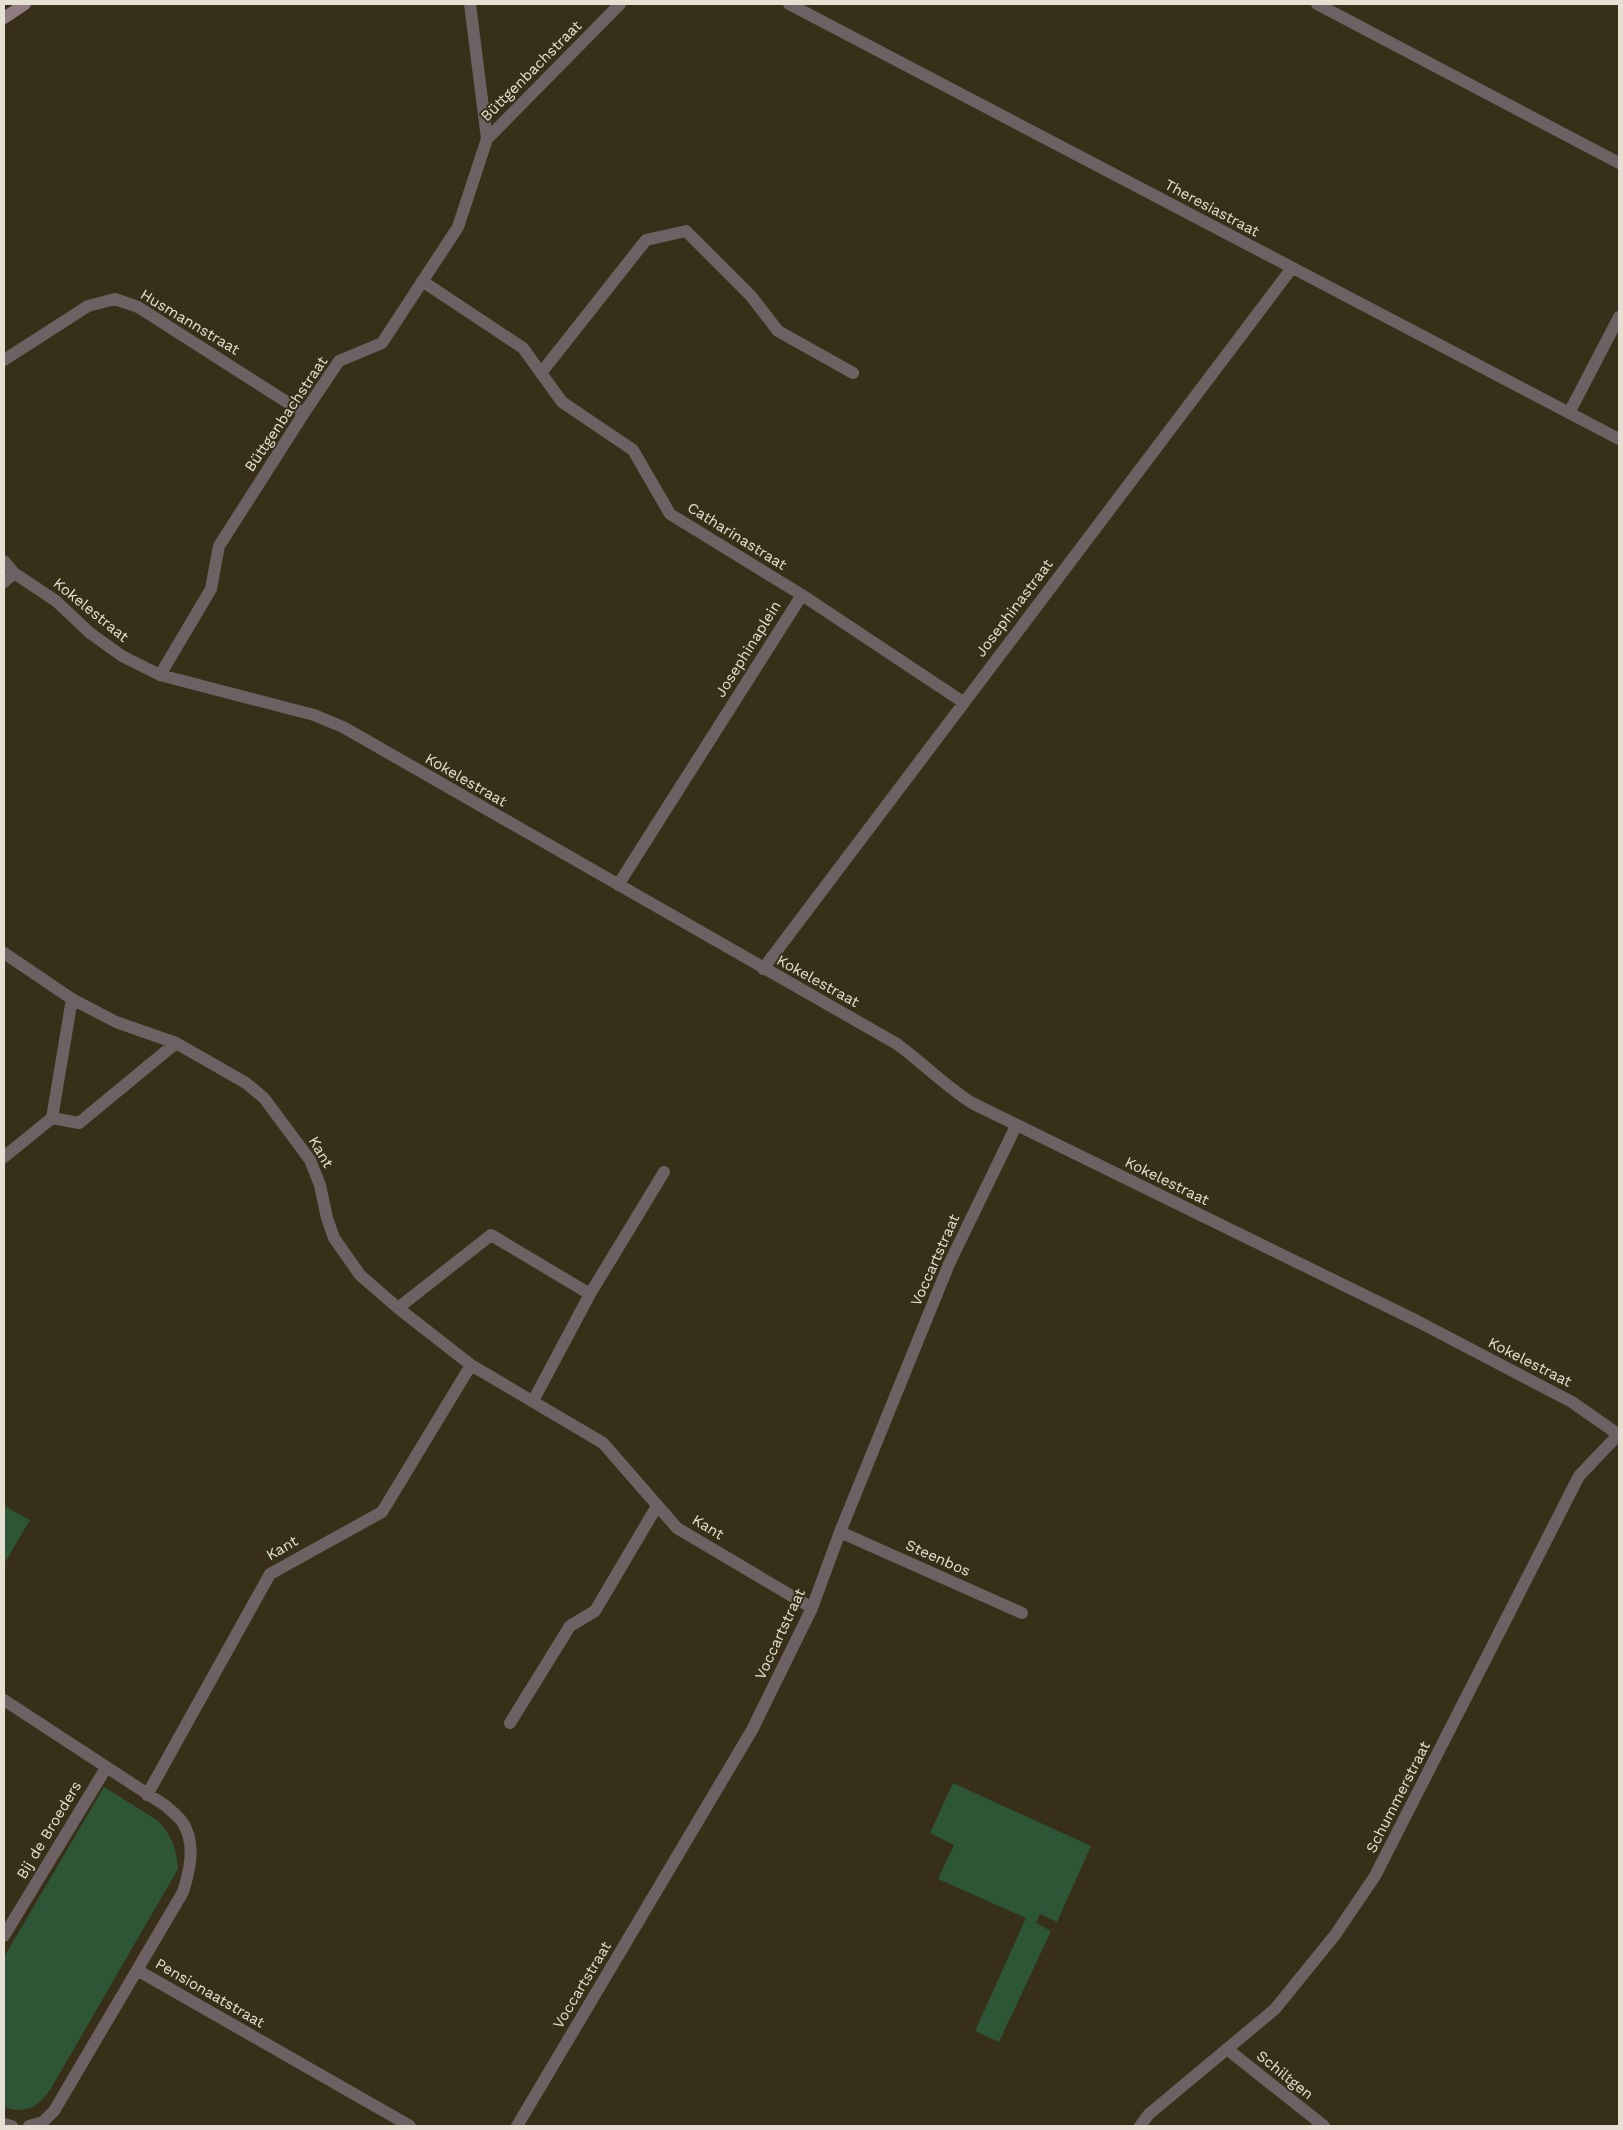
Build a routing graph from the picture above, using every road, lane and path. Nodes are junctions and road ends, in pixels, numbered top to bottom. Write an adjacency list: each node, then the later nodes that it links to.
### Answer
1 (25, 4): 6 (street)
2 (470, 4): 7 (street, Büttgenbachstraat)
3 (620, 4): 7 (street, Büttgenbachstraat)
4 (789, 4): 9 (street, Theresiastraat)
5 (1317, 4): 8 (street)
6 (4, 18)
7 (487, 139): 10 (street, Büttgenbachstraat)
8 (1619, 163)
9 (1292, 268): 16 (street, Theresiastraat); 23 (street, Josephinastraat)
10 (422, 281): 14 (street, Catharinastraat); 15 (street, Büttgenbachstraat)
11 (1619, 317): 16 (street)
12 (4, 360): 15 (street, Husmannstraat)
13 (853, 373): 14 (street)
14 (541, 374): 21 (street, Catharinastraat)
15 (304, 413): 22 (street, Büttgenbachstraat)
16 (1570, 413): 17 (street, Theresiastraat)
17 (1619, 439)
18 (4, 561): 19 (street, Kokelestraat)
19 (14, 573): 20 (street); 22 (street, Kokelestraat)
20 (4, 582)
21 (802, 595): 23 (street, Josephinaplein); 24 (street, Josephinaplein)
22 (160, 675): 24 (street, Kokelestraat)
23 (963, 702): 26 (street, Josephinastraat)
24 (618, 885): 26 (street, Kokelestraat)
25 (4, 953): 27 (street, Kant)
26 (763, 969): 30 (street, Kokelestraat)
27 (72, 999): 28 (street, Kant); 29 (street)
28 (176, 1043): 29 (street); 34 (street, Kant)
29 (52, 1118): 31 (street)
30 (1016, 1126): 37 (street, Kokelestraat); 39 (street, Voccartstraat)
31 (4, 1157)
32 (664, 1172): 33 (street)
33 (590, 1294): 34 (street); 36 (street)
34 (398, 1308): 35 (street, Kant)
35 (471, 1365): 36 (street, Kant); 45 (street, Kant)
36 (533, 1401): 38 (street, Kant)
37 (1619, 1435): 48 (street, Schummerstraat)
38 (657, 1506): 40 (street, Kant); 43 (street)
39 (840, 1532): 40 (street, Voccartstraat); 41 (street, Steenbos)
40 (812, 1608): 53 (street, Voccartstraat)
41 (1022, 1613)
42 (4, 1700): 44 (street)
43 (510, 1723)
44 (106, 1768): 45 (street); 46 (street, Bij de Broeders)
45 (147, 1795): 47 (street)
46 (4, 1936)
47 (137, 1970): 51 (street, Pensionaatstraat); 52 (street, Pensionaatstraat)
48 (1227, 2049): 54 (street, Schummerstraat); 55 (street, Schiltgen)
49 (4, 2124): 50 (street)
50 (12, 2126)
51 (28, 2126)
52 (410, 2126)
53 (517, 2126)
54 (1140, 2126)
55 (1324, 2126)

